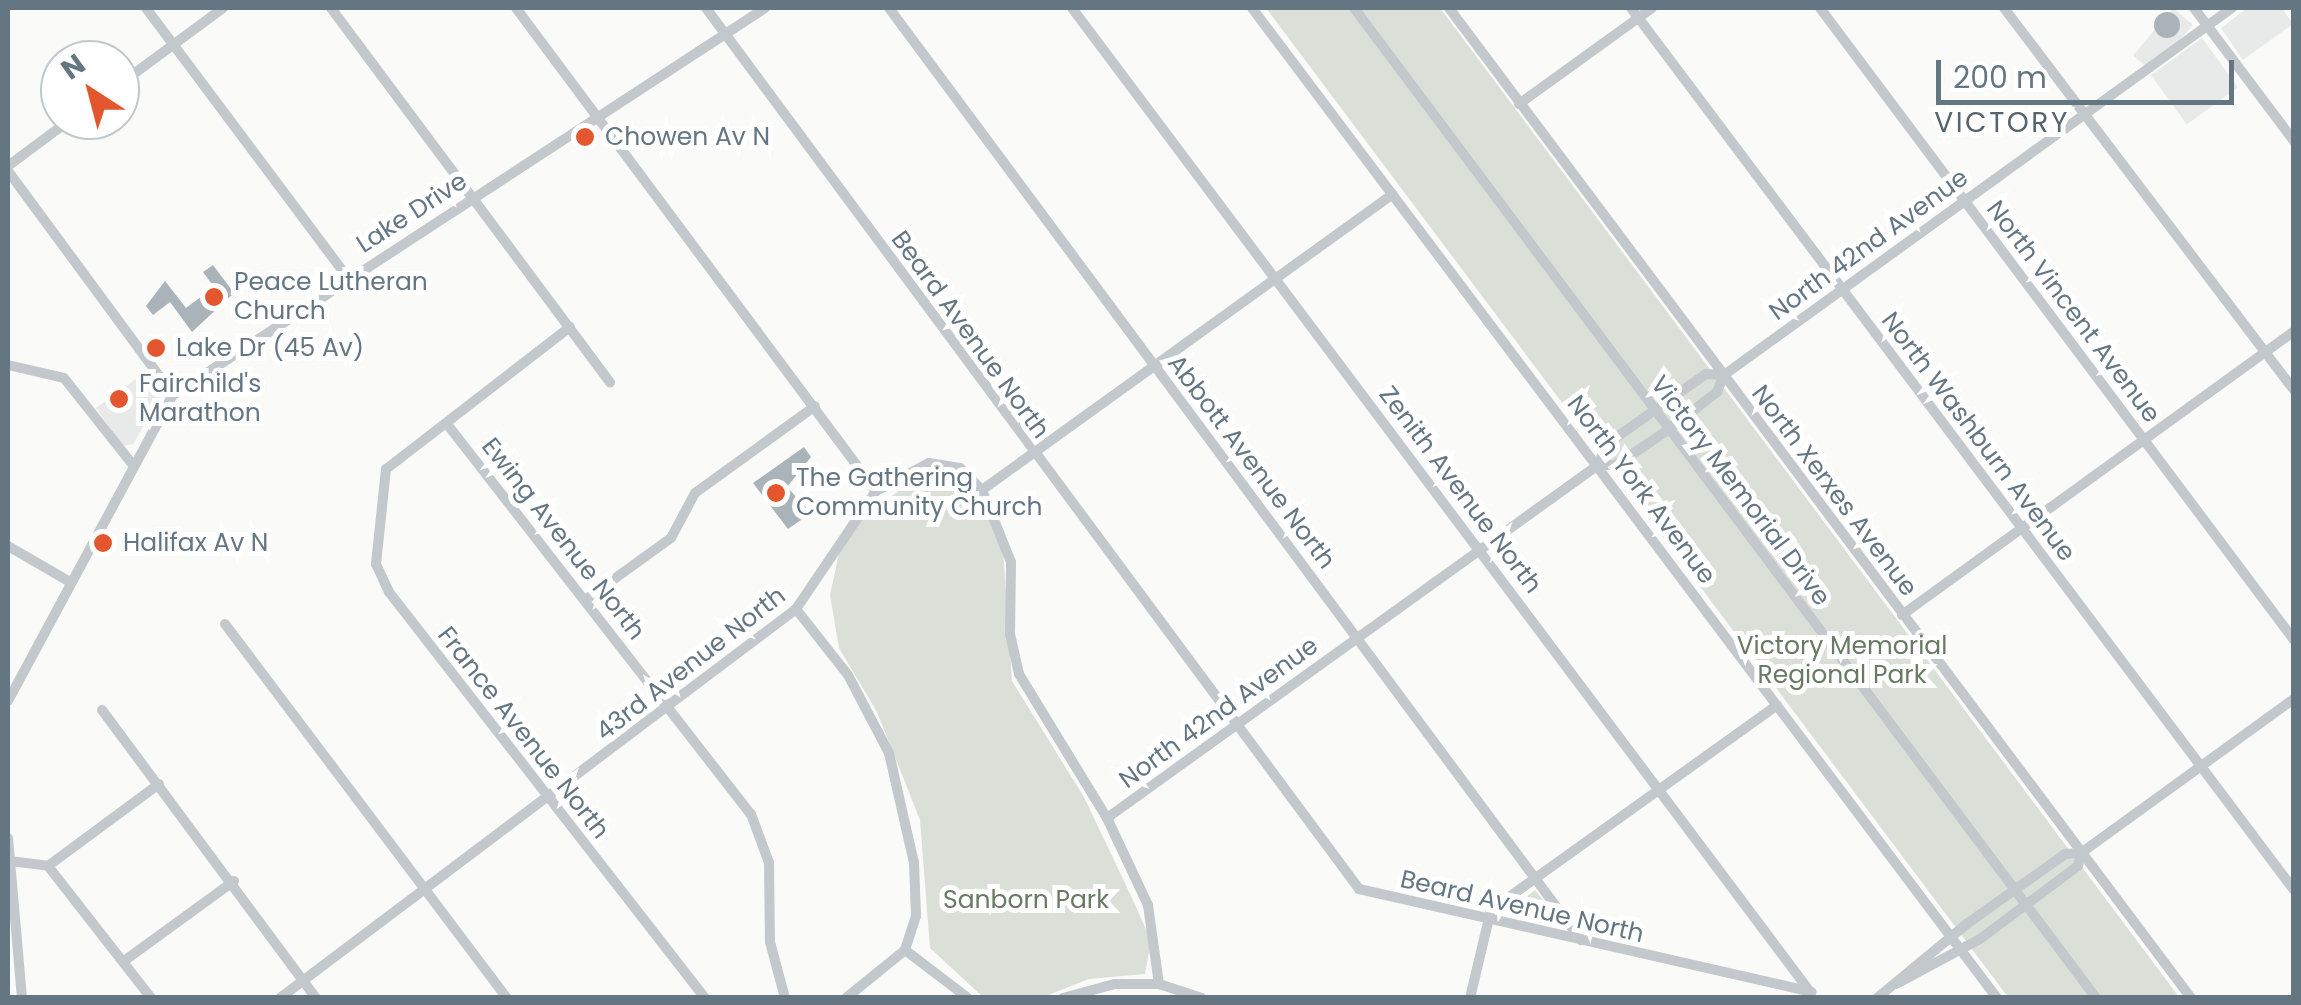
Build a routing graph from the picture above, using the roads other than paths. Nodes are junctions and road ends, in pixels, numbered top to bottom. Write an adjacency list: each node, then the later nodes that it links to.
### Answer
1 (146, 8): 20 (street)
2 (223, 8): 20 (street)
3 (331, 8): 29 (street)
4 (516, 8): 24 (street)
5 (706, 8): 19 (street, Beard Avenue North)
6 (765, 8): 19 (street, Lake Drive)
7 (888, 8): 38 (street, Abbott Avenue North)
8 (1072, 8): 32 (street, Zenith Avenue North)
9 (1252, 8): 28 (street, North York Avenue)
10 (1354, 8): 44 (street, Victory Memorial Drive)
11 (1448, 8): 22 (street, North Xerxes Avenue)
12 (1652, 8): 17 (street)
13 (1820, 8): 30 (street, North Vincent Avenue)
14 (2004, 8): 23 (street)
15 (2194, 8): 18 (street)
16 (2232, 8): 18 (street, North 42nd Avenue)
17 (1635, 12): 22 (street); 33 (street, North Washburn Avenue)
18 (2207, 26): 23 (street, North 42nd Avenue); 26 (street)
19 (726, 33): 24 (street, Lake Drive); 48 (street, Beard Avenue North)
20 (174, 44): 21 (street); 31 (street)
21 (140, 69)
22 (1519, 104): 39 (street, North Xerxes Avenue)
23 (2085, 115): 30 (street, North 42nd Avenue); 36 (street)
24 (598, 116): 29 (street, Lake Drive); 43 (street)
25 (44, 140): 27 (street)
26 (2294, 141)
27 (8, 168): 42 (street)
28 (1393, 194): 32 (street); 50 (street, North York Avenue)
29 (472, 197): 31 (street, Lake Drive); 34 (street)
30 (1965, 202): 33 (street, North 42nd Avenue); 47 (street, North Vincent Avenue)
31 (348, 278): 42 (street, Lake Drive)
32 (1276, 278): 38 (street); 55 (street, Zenith Avenue North)
33 (1843, 289): 39 (street, North 42nd Avenue); 53 (street, North Washburn Avenue)
34 (570, 327): 40 (street); 45 (street)
35 (2294, 331): 36 (street)
36 (2265, 352): 41 (street); 47 (street)
37 (8, 365): 49 (street)
38 (1154, 366): 48 (street); 61 (street, Abbott Avenue North)
39 (1724, 375): 44 (street, North 42nd Avenue); 46 (street, North 42nd Avenue); 59 (street, North Xerxes Avenue)
40 (610, 382)
41 (2294, 390)
42 (173, 396): 49 (street, Lake Drive)
43 (815, 406): 52 (street); 57 (street)
44 (1654, 412): 46 (street, Victory Memorial Drive); 50 (street, North 42nd Avenue)
45 (447, 424): 57 (street, Ewing Avenue North); 72 (street, France Avenue North)
46 (1668, 430): 50 (street, North 42nd Avenue); 81 (street, Victory Memorial Drive)
47 (2144, 440): 53 (street); 62 (street, North Vincent Avenue)
48 (1032, 454): 51 (street); 68 (street, Beard Avenue North)
49 (133, 465): 56 (street, Lake Drive)
50 (1598, 466): 55 (street, North 42nd Avenue); 65 (street, North York Avenue)
51 (982, 490): 52 (street, 43rd Avenue North); 73 (street)
52 (876, 491): 58 (street, 43rd Avenue North)
53 (2022, 528): 59 (street); 69 (street, North Washburn Avenue)
54 (8, 546): 56 (street)
55 (1480, 551): 61 (street, North 42nd Avenue); 71 (street, Zenith Avenue North)
56 (70, 582): 64 (street, Lake Drive)
57 (586, 600): 66 (street, Ewing Avenue North)
58 (796, 609): 66 (street, 43rd Avenue North); 88 (street)
59 (1902, 615): 75 (street, North Xerxes Avenue)
60 (225, 624): 80 (street)
61 (1358, 638): 68 (street, North 42nd Avenue); 78 (street, Abbott Avenue North)
62 (2294, 640)
63 (2294, 699): 69 (street)
64 (8, 701)
65 (1777, 705): 71 (street); 85 (street, North York Avenue)
66 (668, 708): 72 (street, 43rd Avenue North); 100 (street, Ewing Avenue North)
67 (102, 710): 70 (street)
68 (1236, 725): 73 (street, North 42nd Avenue); 84 (street, Beard Avenue North)
69 (2200, 766): 75 (street); 82 (street, North Washburn Avenue)
70 (159, 784): 77 (street); 79 (street)
71 (1659, 789): 78 (street); 93 (street, Zenith Avenue North)
72 (549, 801): 80 (street, 43rd Avenue North); 99 (street, France Avenue North)
73 (1107, 818): 91 (street)
74 (8, 838): 76 (street)
75 (2081, 853): 81 (street); 83 (street); 109 (street, North Xerxes Avenue)
76 (10, 861): 77 (street); 94 (street)
77 (48, 866): 89 (street)
78 (1536, 878): 84 (street); 86 (street, Abbott Avenue North)
79 (234, 882): 89 (street); 90 (street)
80 (431, 888): 90 (street, 43rd Avenue North); 98 (street)
81 (2016, 889): 83 (street, Victory Memorial Drive); 85 (street)
82 (2294, 890)
83 (2028, 904): 87 (street); 108 (street, Victory Memorial Drive)
84 (1489, 919): 86 (street, Beard Avenue North); 105 (street)
85 (1951, 936): 87 (street, North York Avenue); 92 (street)
86 (1581, 940): 93 (street, Beard Avenue North)
87 (1960, 949): 92 (street); 107 (street, North York Avenue)
88 (905, 950): 101 (street); 102 (street)
89 (124, 961): 95 (street)
90 (308, 976): 96 (street, 43rd Avenue North); 97 (street)
91 (1159, 984): 103 (street); 104 (street)
92 (1896, 984): 106 (street)
93 (1813, 995)
94 (22, 998)
95 (151, 998)
96 (280, 998)
97 (318, 998)
98 (507, 998)
99 (705, 998)
100 (786, 998)
101 (846, 998)
102 (968, 998)
103 (1063, 998)
104 (1202, 998)
105 (1470, 998)
106 (1878, 998)
107 (1998, 998)
108 (2096, 998)
109 (2190, 998)

